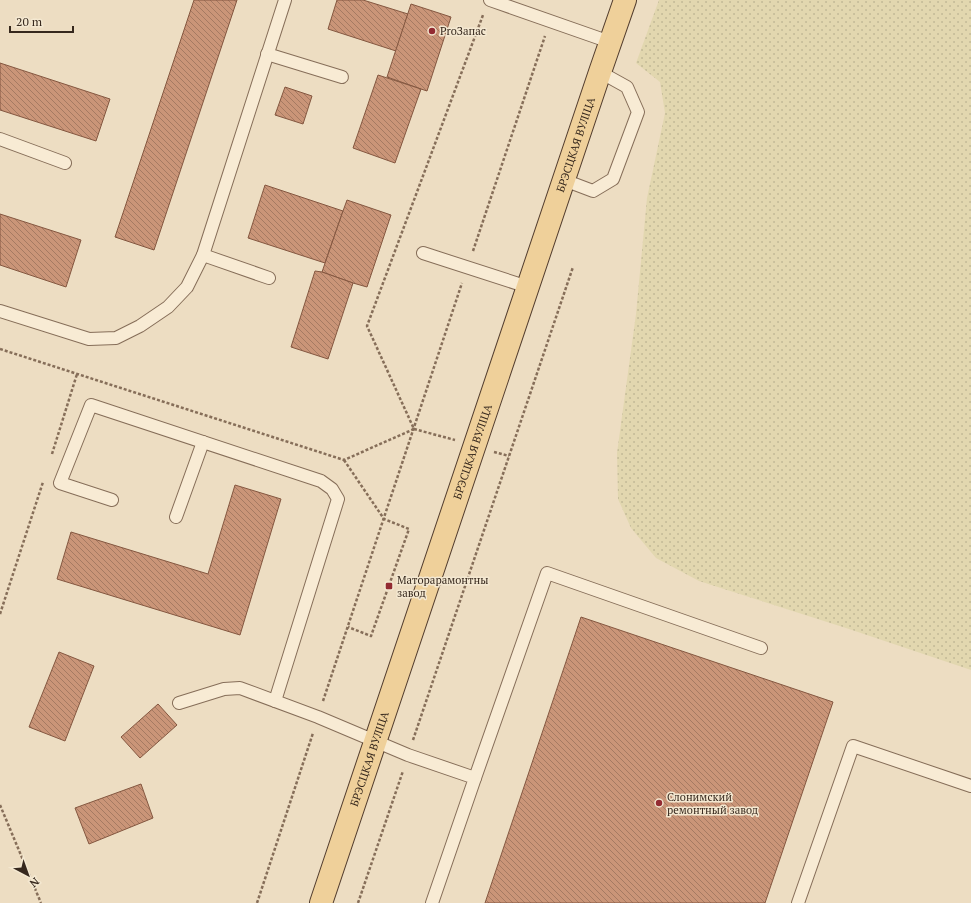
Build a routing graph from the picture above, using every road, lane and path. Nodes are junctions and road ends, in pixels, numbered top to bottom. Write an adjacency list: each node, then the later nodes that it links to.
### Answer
1 (285, 0): 7 (lane)
2 (490, 0): 5 (lane)
3 (625, 0): 6 (main road, БРЭСЦКАЯ ВУЛІЦА)
4 (483, 15): 22 (path)
5 (550, 21): 6 (lane); 15 (path)
6 (610, 42): 8 (main road, БРЭСЦКАЯ ВУЛІЦА)
7 (267, 54): 9 (lane); 14 (lane)
8 (600, 72): 12 (main road, БРЭСЦКАЯ ВУЛІЦА); 12 (lane)
9 (342, 77)
10 (0, 139): 11 (lane)
11 (65, 163)
12 (564, 180): 18 (main road, БРЭСЦКАЯ ВУЛІЦА)
13 (423, 253): 15 (lane)
14 (203, 254): 17 (lane); 19 (lane)
15 (468, 267): 18 (lane); 22 (path)
16 (573, 267): 38 (path)
17 (269, 278)
18 (528, 286): 37 (main road, БРЭСЦКАЯ ВУЛІЦА)
19 (0, 311)
20 (0, 349): 21 (path)
21 (78, 374): 25 (path); 26 (path)
22 (414, 429): 23 (path); 26 (path); 30 (path)
23 (447, 438)
24 (203, 442): 28 (lane); 29 (lane); 34 (lane)
25 (51, 457)
26 (344, 460): 30 (path)
27 (44, 479): 31 (path)
28 (112, 500)
29 (176, 517)
30 (384, 519): 32 (path); 32 (path)
31 (0, 614)
32 (348, 627): 36 (path)
33 (761, 648): 39 (lane)
34 (275, 701): 35 (lane); 36 (lane)
35 (179, 703)
36 (318, 717): 37 (lane); 43 (path)
37 (376, 741): 38 (lane); 44 (main road, БРЭСЦКАЯ ВУЛІЦА)
38 (408, 755): 39 (lane); 45 (path)
39 (475, 778): 46 (lane)
40 (971, 786): 47 (lane)
41 (0, 805): 42 (path)
42 (41, 903)
43 (256, 903)
44 (322, 903)
45 (358, 903)
46 (432, 903)
47 (798, 903)

